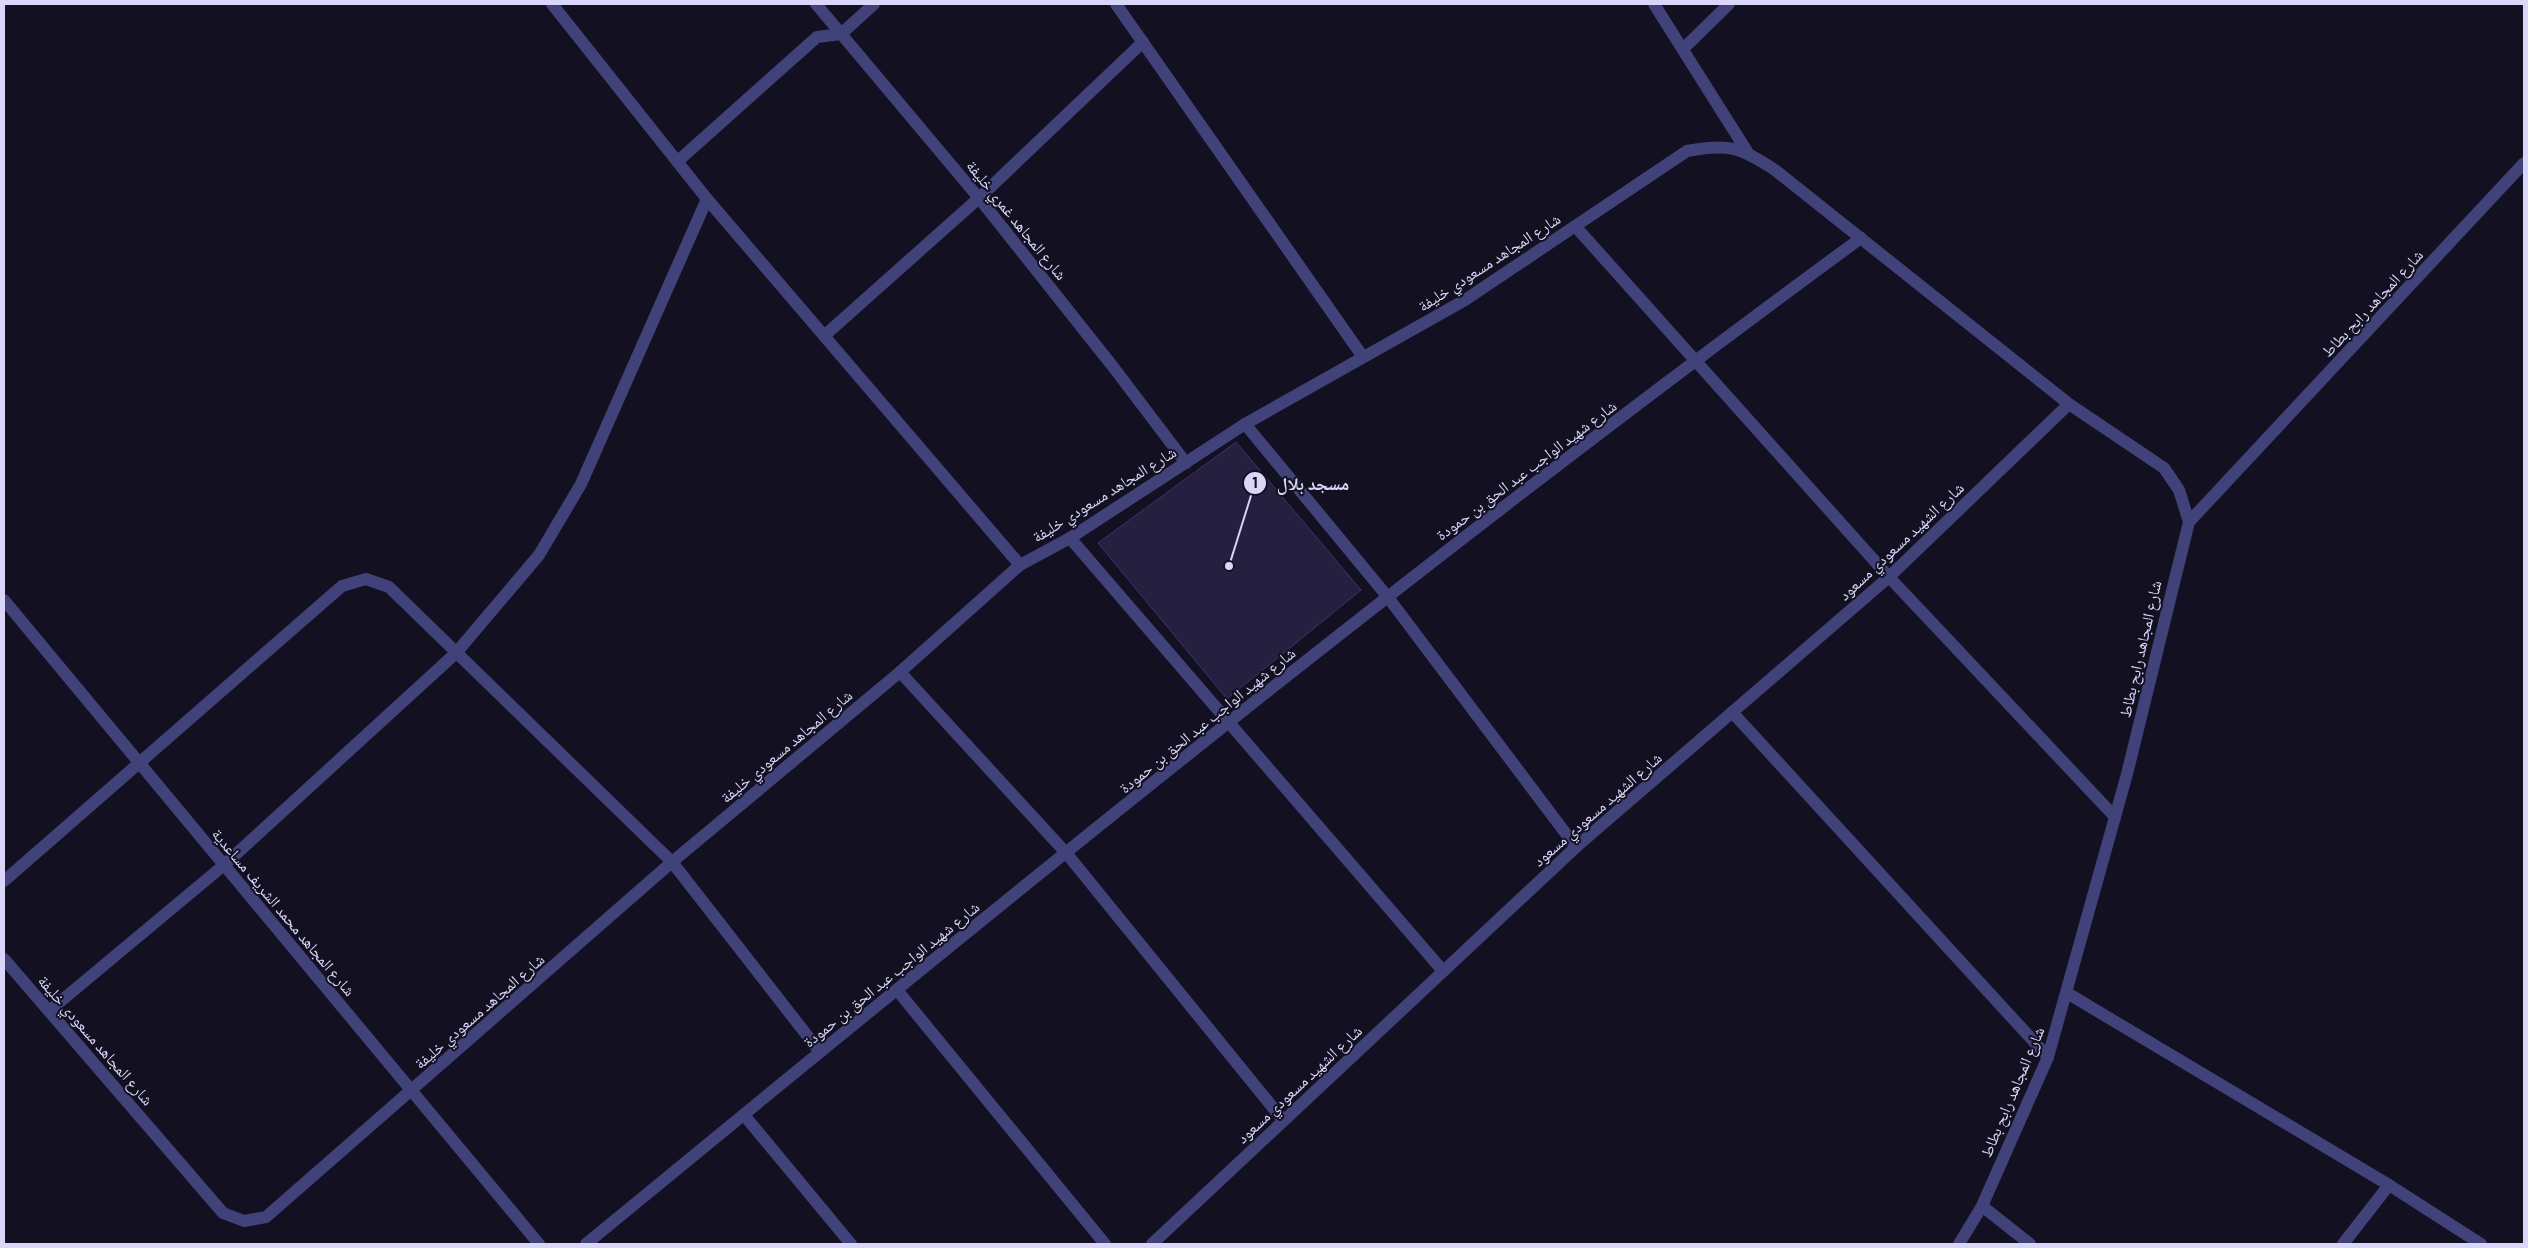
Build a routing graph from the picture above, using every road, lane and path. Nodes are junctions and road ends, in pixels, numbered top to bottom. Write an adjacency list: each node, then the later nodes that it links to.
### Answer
1 (552, 4): 11 (street)
2 (816, 4): 7 (street, شارع المجاهد غمري خليفة)
3 (874, 4): 7 (street)
4 (1116, 4): 8 (street)
5 (1654, 4): 9 (street)
6 (1729, 4): 9 (street)
7 (840, 34): 11 (street); 13 (street, شارع المجاهد غمري خليفة)
8 (1143, 42): 13 (street); 18 (street)
9 (1683, 49): 10 (street)
10 (1748, 152): 15 (street, شارع المجاهد مسعودي خليفة); 16 (street)
11 (678, 161): 14 (street)
12 (2524, 163): 23 (street, شارع المجاهد رابح بطاط)
13 (979, 198): 17 (street); 22 (street, شارع المجاهد غمري خليفة)
14 (707, 199): 17 (street); 29 (street)
15 (1575, 226): 18 (street, شارع المجاهد مسعودي خليفة); 19 (street)
16 (1861, 238): 19 (street, شارع شهيد الواجب عبد الحق بن حمودة); 20 (street)
17 (824, 336): 25 (street)
18 (1363, 357): 21 (street, شارع المجاهد مسعودي خليفة)
19 (1695, 360): 26 (street); 27 (street, شارع شهيد الواجب عبد الحق بن حمودة)
20 (2069, 404): 23 (street); 26 (street, شارع الشهيد مسعودي مسعود)
21 (1245, 424): 22 (street, شارع المجاهد مسعودي خليفة); 27 (street)
22 (1186, 463): 24 (street, شارع المجاهد مسعودي خليفة)
23 (2189, 522): 34 (street, شارع المجاهد رابح بطاط)
24 (1070, 538): 25 (street, شارع المجاهد مسعودي خليفة); 32 (street)
25 (1020, 565): 30 (street, شارع المجاهد مسعودي خليفة)
26 (1889, 577): 31 (street, شارع الشهيد مسعودي مسعود); 34 (street)
27 (1387, 596): 32 (street, شارع شهيد الواجب عبد الحق بن حمودة); 35 (street)
28 (4, 601): 33 (street, شارع المجاهد محمد الشريف مساعدية)
29 (456, 653): 33 (street); 37 (street); 38 (street)
30 (900, 672): 36 (street); 37 (street, شارع المجاهد مسعودي خليفة)
31 (1732, 712): 35 (street, شارع الشهيد مسعودي مسعود); 46 (street)
32 (1230, 722): 36 (street, شارع شهيد الواجب عبد الحق بن حمودة); 41 (street)
33 (140, 762): 38 (street, شارع المجاهد محمد الشريف مساعدية); 39 (street)
34 (2115, 817): 43 (street, شارع المجاهد رابح بطاط)
35 (1576, 847): 41 (street, شارع الشهيد مسعودي مسعود)
36 (1067, 854): 42 (street, شارع شهيد الواجب عبد الحق بن حمودة); 49 (street)
37 (672, 862): 45 (street); 47 (street, شارع المجاهد مسعودي خليفة)
38 (224, 865): 44 (street); 47 (street, شارع المجاهد محمد الشريف مساعدية)
39 (4, 881)
40 (4, 958): 44 (street, شارع المجاهد مسعودي خليفة)
41 (1443, 971): 49 (street, شارع الشهيد مسعودي مسعود)
42 (897, 990): 45 (street, شارع شهيد الواجب عبد الحق بن حمودة); 55 (street)
43 (2068, 993): 46 (street, شارع المجاهد رابح بطاط); 50 (street)
44 (49, 1011): 47 (street, شارع المجاهد مسعودي خليفة)
45 (820, 1052): 48 (street, شارع شهيد الواجب عبد الحق بن حمودة)
46 (2048, 1057): 51 (street, شارع المجاهد رابح بطاط)
47 (411, 1092): 52 (street, شارع المجاهد محمد الشريف مساعدية)
48 (744, 1115): 53 (street, شارع شهيد الواجب عبد الحق بن حمودة); 54 (street)
49 (1283, 1120): 56 (street, شارع الشهيد مسعودي مسعود)
50 (2389, 1185): 59 (street); 60 (street)
51 (1982, 1206): 57 (street, شارع المجاهد رابح بطاط); 58 (street)
52 (540, 1244)
53 (586, 1244)
54 (851, 1244)
55 (1105, 1244)
56 (1152, 1244)
57 (1959, 1244)
58 (2030, 1244)
59 (2343, 1244)
60 (2481, 1244)

